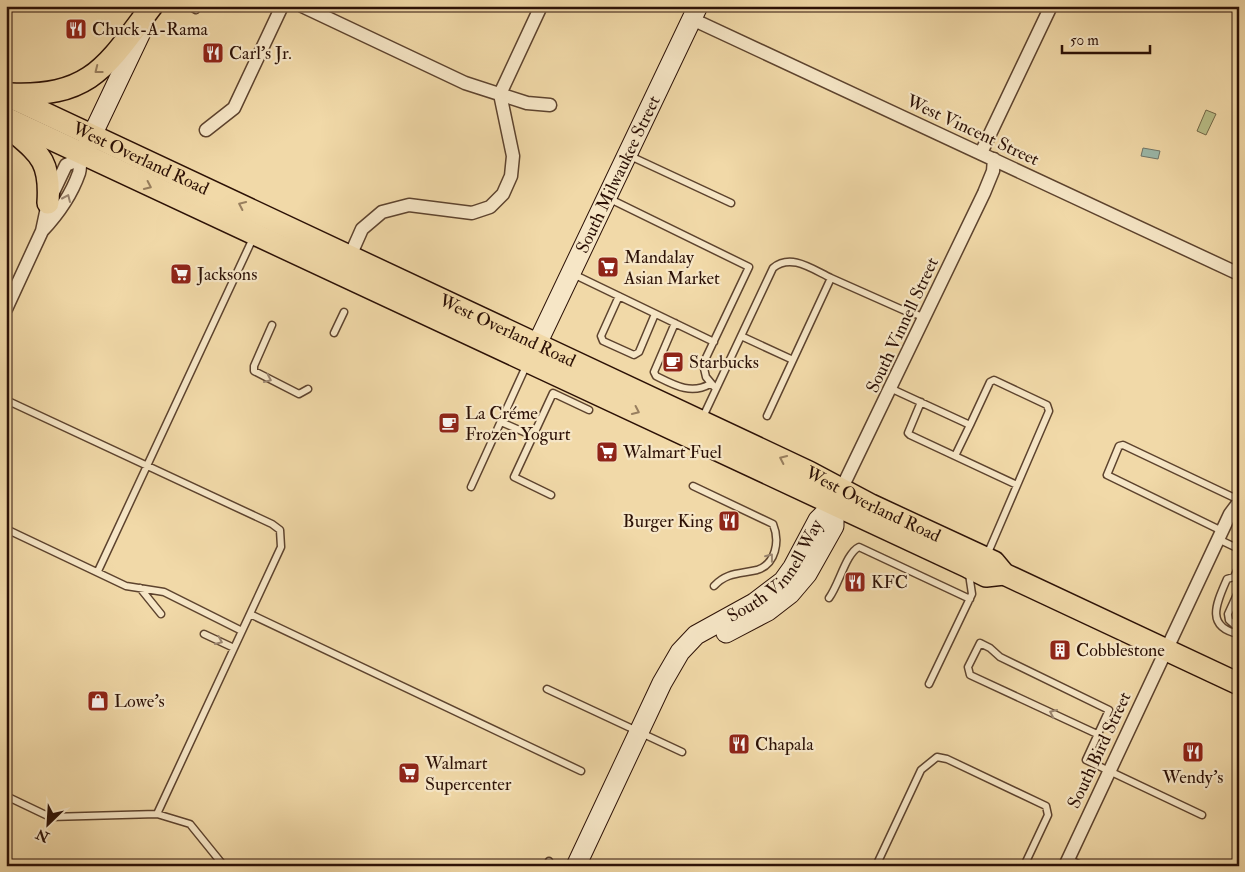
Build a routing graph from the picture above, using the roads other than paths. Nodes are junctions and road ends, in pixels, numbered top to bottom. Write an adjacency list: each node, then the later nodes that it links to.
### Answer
1 (152, 6): 10 (main road, one-way to 10); 16 (street)
2 (189, 6): 7 (lane)
3 (282, 6): 15 (street)
4 (302, 6): 9 (street)
5 (541, 6): 9 (street)
6 (1051, 6): 17 (street)
7 (196, 10)
8 (695, 12): 17 (street, West Vincent Street); 18 (street, South Milwaukee Street)
9 (500, 94): 11 (street); 25 (street)
10 (6, 95): 16 (main road, West Overland Road)
11 (550, 105)
12 (6, 106): 16 (main road)
13 (6, 118): 16 (main road, West Overland Road)
14 (6, 126): 21 (main road)
15 (206, 130)
16 (86, 148): 21 (street); 23 (street, one-way to 16); 24 (main road, West Overland Road, one-way to 24); 25 (main road, West Overland Road, one-way to 16)
17 (981, 153): 19 (street, West Vincent Street)
18 (627, 154): 20 (street, South Milwaukee Street); 22 (lane)
19 (994, 159): 27 (street, West Vincent Street); 35 (street, South Vinnell Street)
20 (607, 197): 26 (street, South Milwaukee Street); 40 (lane)
21 (48, 203): 23 (street)
22 (731, 203)
23 (42, 231): 31 (street)
24 (254, 235): 25 (main road); 29 (main road, West Overland Road); 55 (lane)
25 (350, 256): 32 (main road, West Overland Road)
26 (571, 273): 30 (lane); 41 (street, South Milwaukee Street)
27 (1239, 274)
28 (831, 278): 35 (lane); 39 (lane); 42 (lane)
29 (372, 290): 32 (main road); 41 (main road, West Overland Road)
30 (620, 296): 34 (lane); 34 (lane)
31 (6, 309)
32 (463, 309): 41 (main road, West Overland Road)
33 (344, 312): 38 (lane)
34 (656, 314): 36 (lane)
35 (924, 317): 45 (street, South Vinnell Street)
36 (675, 323): 40 (lane); 43 (lane)
37 (272, 325): 44 (lane, one-way to 44)
38 (334, 333)
39 (741, 336): 42 (lane); 43 (lane)
40 (714, 342): 43 (lane)
41 (532, 352): 50 (main road, West Overland Road); 51 (lane); 60 (main road, West Overland Road, one-way to 60)
42 (793, 360): 49 (lane)
43 (713, 386): 50 (lane)
44 (308, 388)
45 (892, 389): 47 (lane); 60 (street, South Vinnell Street)
46 (6, 400): 55 (lane)
47 (920, 402): 52 (lane); 54 (lane)
48 (589, 410): 53 (lane)
49 (767, 416)
50 (701, 420): 60 (main road, West Overland Road, one-way to 50)
51 (501, 422): 53 (lane); 58 (lane)
52 (970, 425): 54 (lane); 57 (lane)
53 (533, 436): 59 (lane)
54 (955, 456): 57 (lane)
55 (147, 466): 67 (lane); 76 (lane)
56 (693, 486): 70 (lane, one-way to 56)
57 (1017, 486): 65 (lane)
58 (471, 487)
59 (551, 495)
60 (838, 497): 65 (main road, West Overland Road); 87 (street, South Vinnell Way)
61 (1239, 501): 63 (street, South Bird Street); 63 (lane)
62 (6, 529): 67 (lane)
63 (1220, 535): 64 (lane); 82 (street, South Bird Street)
64 (1239, 549)
65 (976, 563): 74 (lane); 82 (main road, West Overland Road)
66 (1239, 566): 68 (lane)
67 (98, 571): 71 (lane)
68 (1234, 576): 69 (lane); 80 (lane)
69 (1239, 584)
70 (714, 586)
71 (140, 588): 75 (lane); 78 (lane)
72 (1239, 590): 77 (lane)
73 (829, 598): 74 (lane)
74 (970, 599): 83 (lane)
75 (161, 614)
76 (250, 614): 78 (lane); 90 (lane)
77 (1239, 629)
78 (242, 630): 81 (lane)
79 (204, 634): 81 (lane, one-way to 81)
80 (1239, 634)
81 (234, 648): 92 (lane)
82 (1165, 649): 84 (main road, West Overland Road); 89 (street, South Bird Street)
83 (929, 684)
84 (1239, 684)
85 (547, 689): 87 (lane)
86 (1097, 734): 86 (lane, one-way to 86); 89 (lane)
87 (644, 735): 88 (lane); 96 (street, South Vinnell Way); 97 (street, South Vinnell Way)
88 (682, 752)
89 (1109, 770): 93 (lane); 94 (street, South Bird Street)
90 (581, 771)
91 (6, 796): 92 (lane)
92 (157, 814): 95 (lane)
93 (1202, 815)
94 (1066, 862): 100 (lane)
95 (224, 866)
96 (576, 866)
97 (587, 866)
98 (876, 866): 99 (lane)
99 (1024, 866)
100 (1083, 866)

